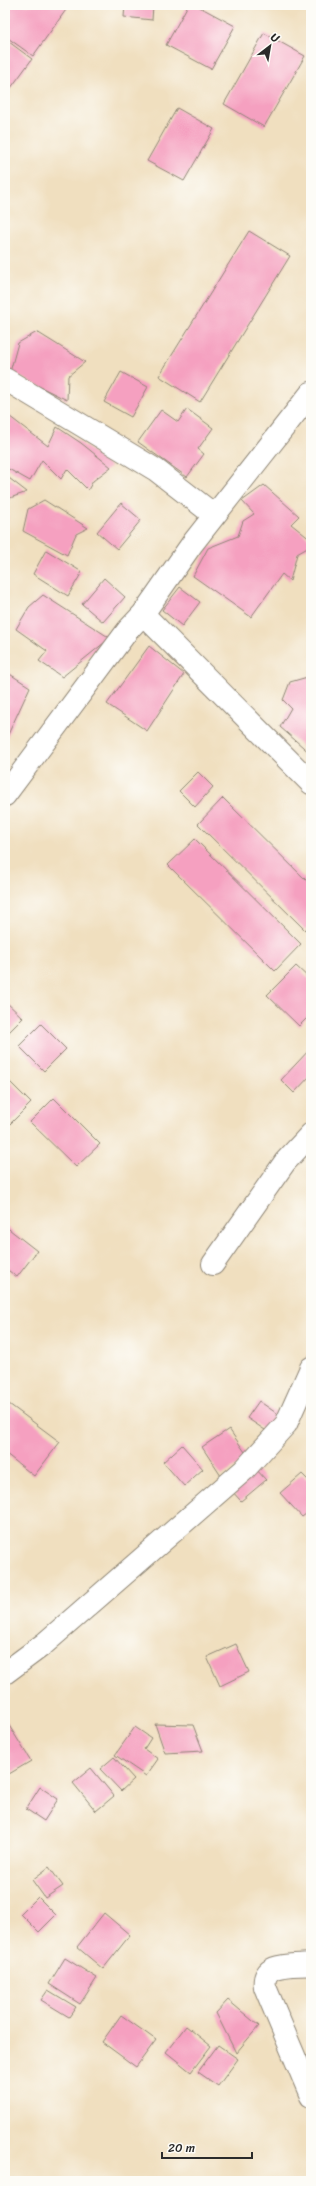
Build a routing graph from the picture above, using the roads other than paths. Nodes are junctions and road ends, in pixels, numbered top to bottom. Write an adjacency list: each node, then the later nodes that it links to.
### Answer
1 (5, 380): 3 (street)
2 (311, 393): 3 (street)
3 (214, 515): 4 (street)
4 (143, 614): 5 (street); 6 (street)
5 (311, 783)
6 (5, 795)
7 (311, 1134): 8 (street)
8 (213, 1264)
9 (311, 1368): 10 (street)
10 (5, 1673)
11 (311, 1964): 12 (street)
12 (311, 2096)

